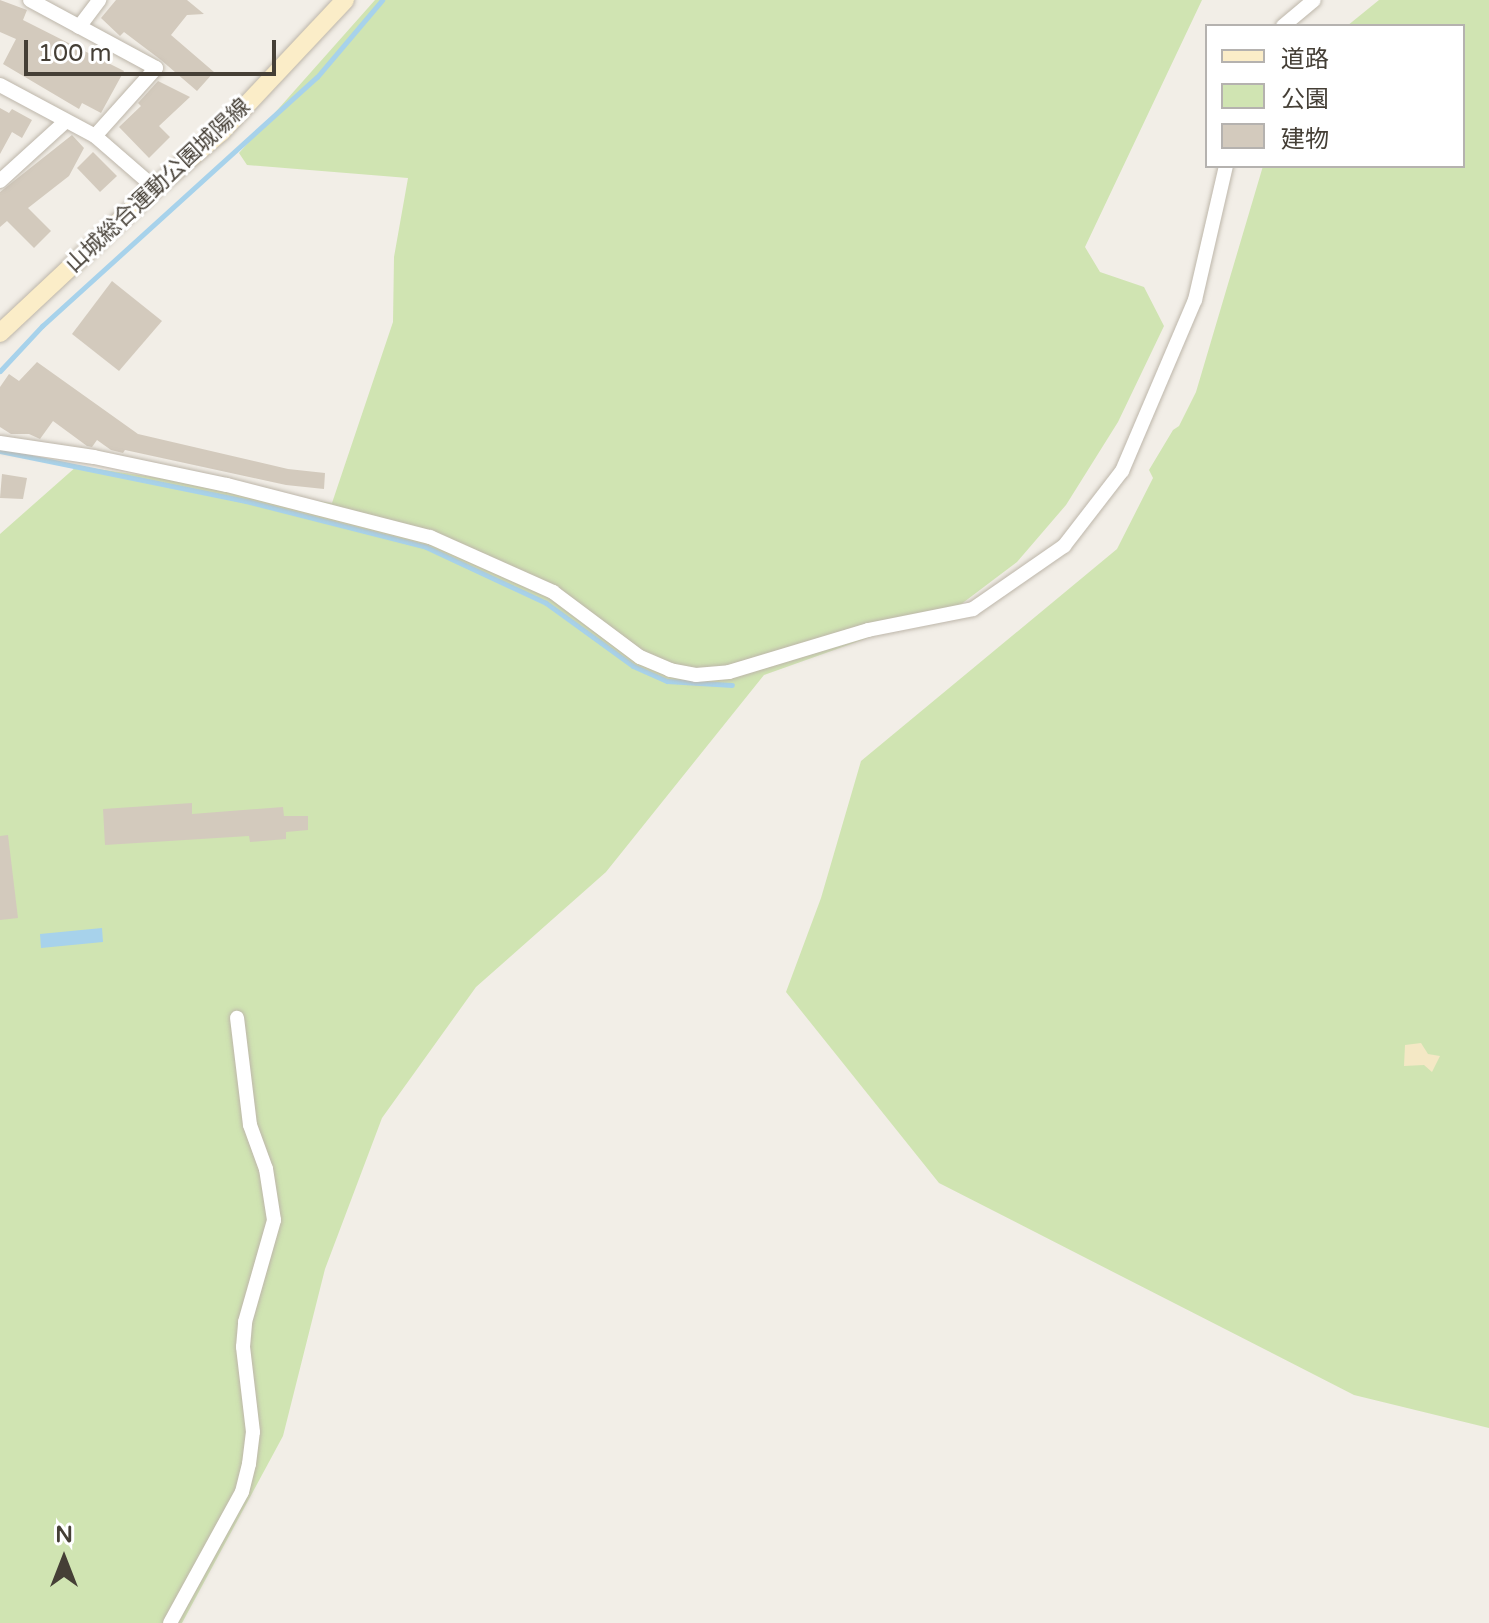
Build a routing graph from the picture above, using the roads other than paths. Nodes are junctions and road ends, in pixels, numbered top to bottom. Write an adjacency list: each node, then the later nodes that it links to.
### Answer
1 (30, 0): 6 (street)
2 (99, 0): 6 (street)
3 (345, 0): 12 (main road, 山城総合運動公園城陽線)
4 (1314, 0): 5 (street)
5 (1285, 24)
6 (79, 27): 9 (street)
7 (0, 85): 8 (street)
8 (66, 121): 9 (street); 11 (street)
9 (95, 136): 12 (street)
10 (1226, 168): 14 (street)
11 (0, 181)
12 (155, 188): 13 (main road, 山城総合運動公園城陽線)
13 (0, 333)
14 (0, 443)
15 (237, 1018): 16 (street)
16 (170, 1623)

